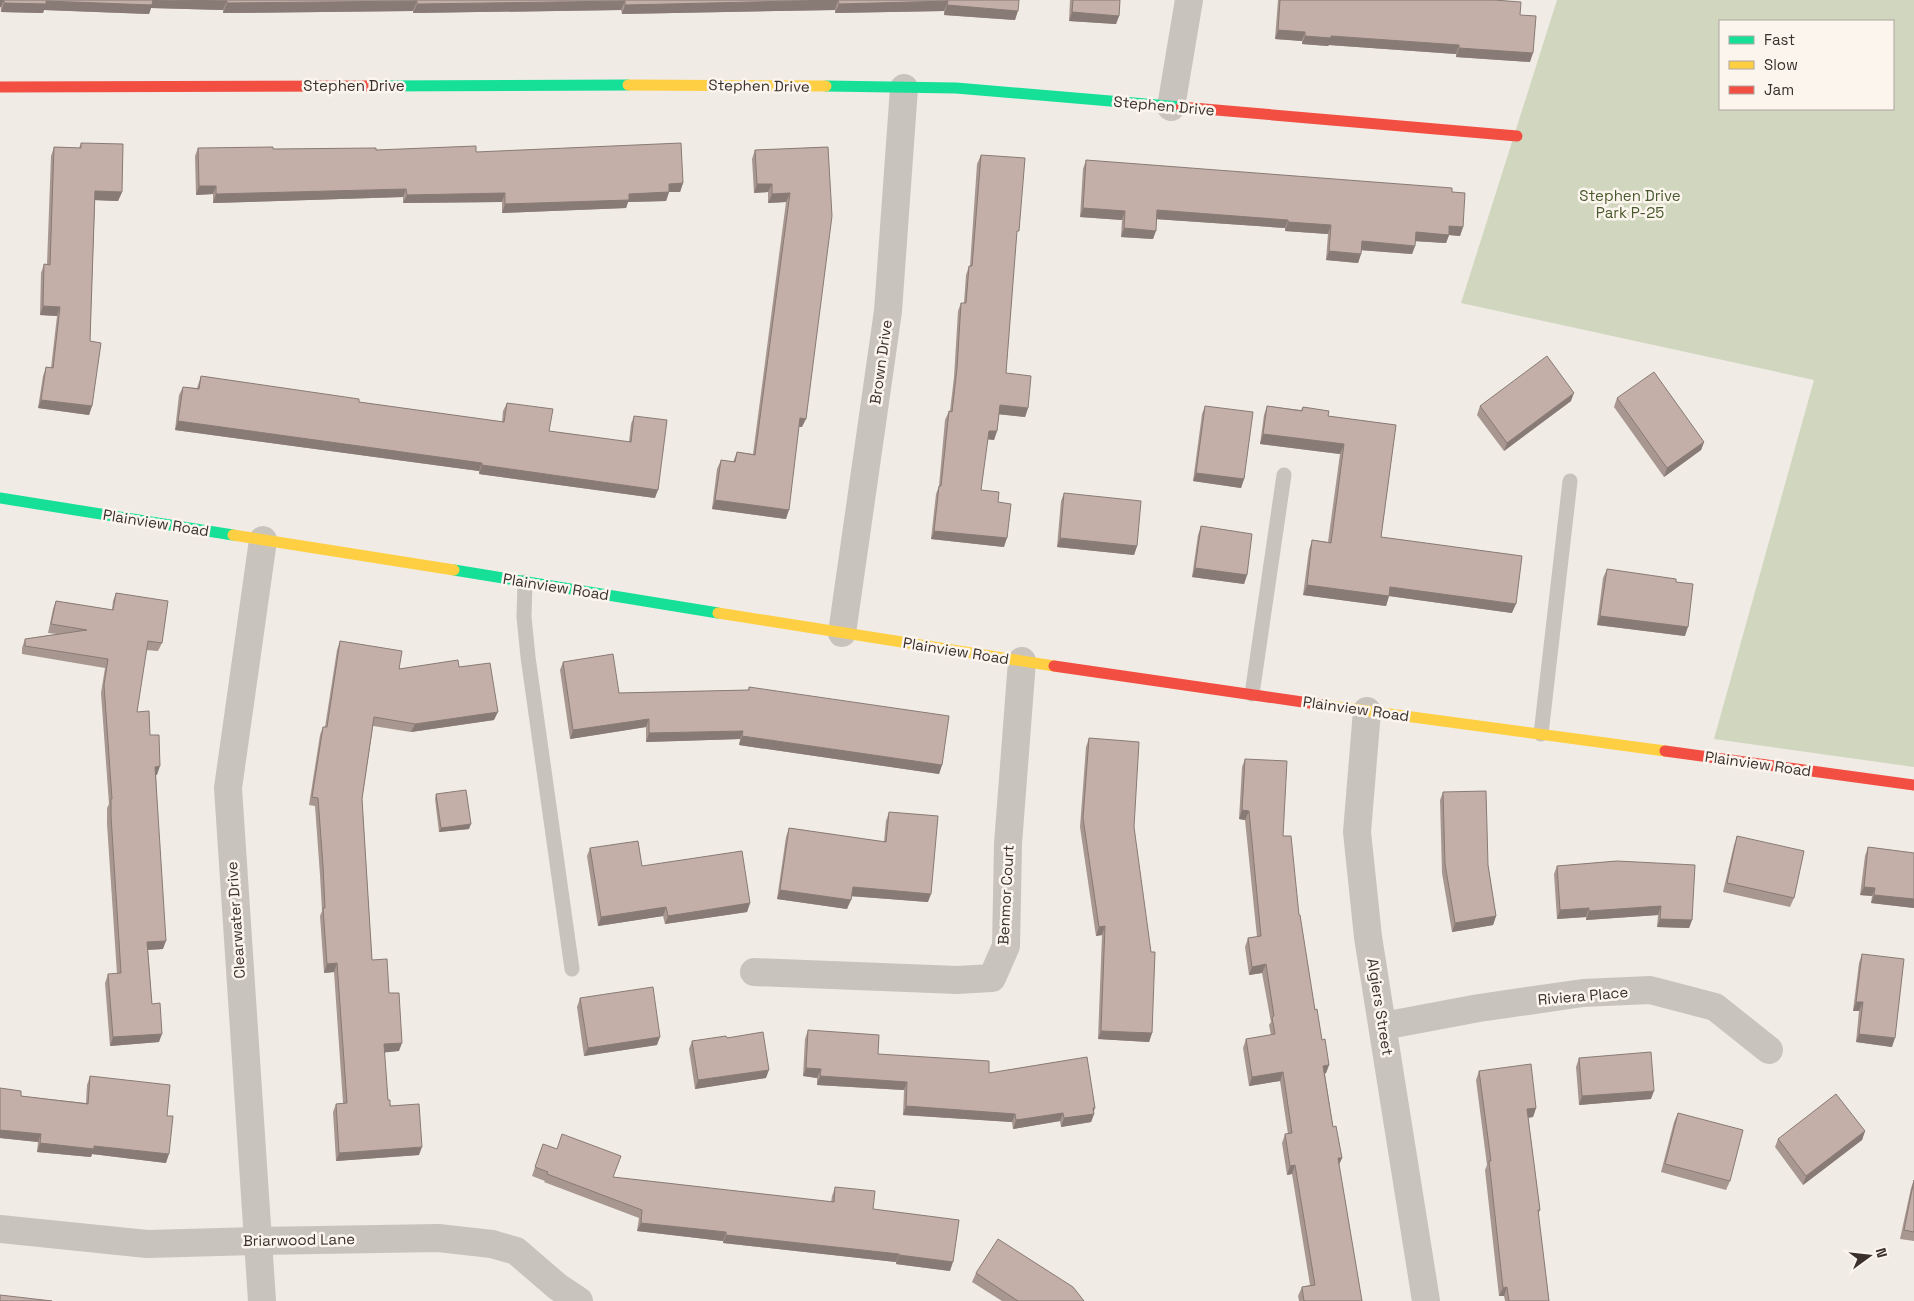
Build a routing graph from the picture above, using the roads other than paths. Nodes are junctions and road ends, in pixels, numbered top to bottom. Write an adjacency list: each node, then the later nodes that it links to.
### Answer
1 (1189, 0): 4 (street)
2 (0, 87): 3 (main road, Stephen Drive)
3 (904, 88): 4 (main road, Stephen Drive); 11 (street, Brown Drive)
4 (1171, 107): 5 (main road, Stephen Drive)
5 (1517, 136)
6 (1284, 475): 13 (lane)
7 (1570, 481): 15 (lane)
8 (0, 498): 9 (main road, Plainview Road)
9 (263, 540): 10 (main road, Plainview Road); 22 (street, Clearwater Drive)
10 (525, 582): 11 (main road, Plainview Road); 17 (lane)
11 (842, 633): 12 (main road, Plainview Road)
12 (1022, 661): 13 (main road, Plainview Road); 18 (street, Benmor Court)
13 (1252, 694): 14 (main road, Plainview Road)
14 (1367, 711): 15 (main road, Plainview Road); 19 (street, Algiers Street)
15 (1541, 734): 16 (main road, Plainview Road)
16 (1914, 785)
17 (572, 969)
18 (754, 972)
19 (1383, 1026): 20 (street, Riviera Place); 25 (street, Algiers Street)
20 (1768, 1050)
21 (0, 1229): 22 (street, Briarwood Lane)
22 (258, 1240): 23 (street, Clearwater Drive); 24 (street, Briarwood Lane)
23 (262, 1301)
24 (579, 1301)
25 (1426, 1301)

